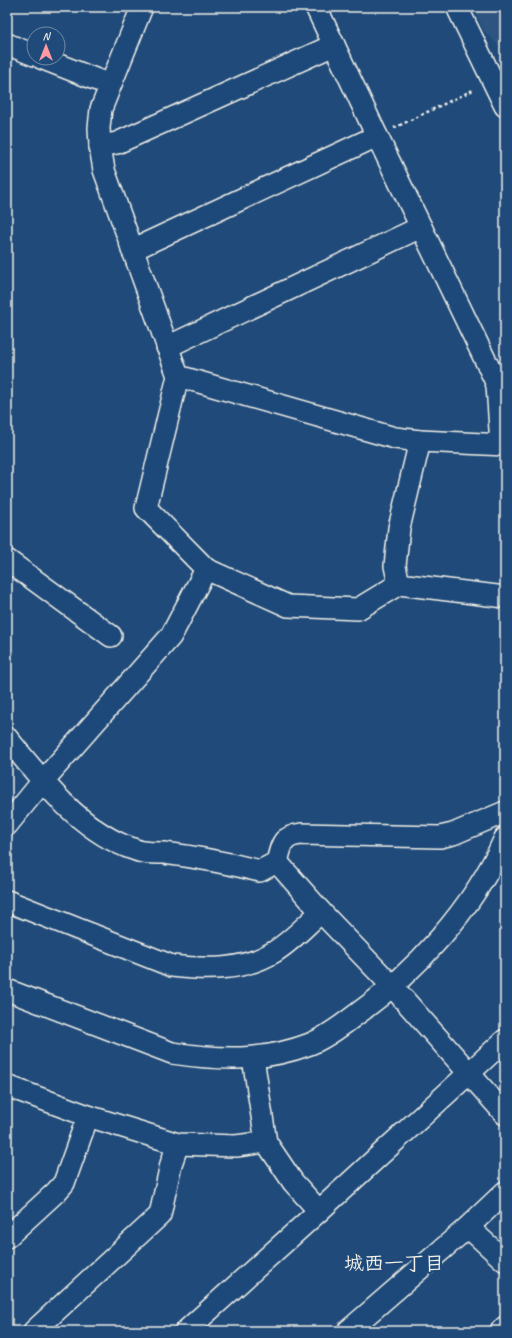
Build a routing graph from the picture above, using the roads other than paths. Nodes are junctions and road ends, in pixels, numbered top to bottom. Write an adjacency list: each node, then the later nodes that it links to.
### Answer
1 (142, 7): 8 (street)
2 (316, 7): 5 (street)
3 (457, 7): 9 (street)
4 (7, 44): 6 (street)
5 (334, 45): 10 (street); 11 (street)
6 (26, 52)
7 (61, 66): 8 (street)
8 (110, 85): 11 (street)
9 (505, 106)
10 (385, 132): 12 (street); 13 (street)
11 (100, 146): 13 (street)
12 (421, 227): 14 (street); 17 (street)
13 (132, 250): 14 (street)
14 (167, 347): 15 (street)
15 (178, 376): 16 (street); 19 (street)
16 (420, 441): 17 (street); 20 (street)
17 (503, 445)
18 (7, 560): 22 (street)
19 (206, 569): 20 (street); 24 (street)
20 (399, 584): 21 (street)
21 (505, 597)
22 (111, 636)
23 (7, 738): 24 (street)
24 (42, 782): 26 (street); 28 (street)
25 (505, 812): 28 (street)
26 (7, 825)
27 (505, 838): 31 (street)
28 (278, 862): 30 (street)
29 (7, 901): 30 (street)
30 (321, 912): 31 (street)
31 (392, 986): 34 (street); 35 (street)
32 (7, 990): 34 (street)
33 (505, 1040): 35 (street)
34 (253, 1058): 39 (street)
35 (469, 1074): 37 (street); 42 (street)
36 (7, 1086): 38 (street)
37 (505, 1114)
38 (88, 1116): 40 (street); 44 (street)
39 (266, 1142): 40 (street); 42 (street)
40 (178, 1144): 47 (street)
41 (505, 1192): 43 (street)
42 (319, 1212): 48 (street)
43 (468, 1226): 45 (street); 49 (street)
44 (7, 1237)
45 (505, 1261)
46 (505, 1327): 50 (street)
47 (34, 1331)
48 (186, 1331)
49 (348, 1331)
50 (501, 1331)

